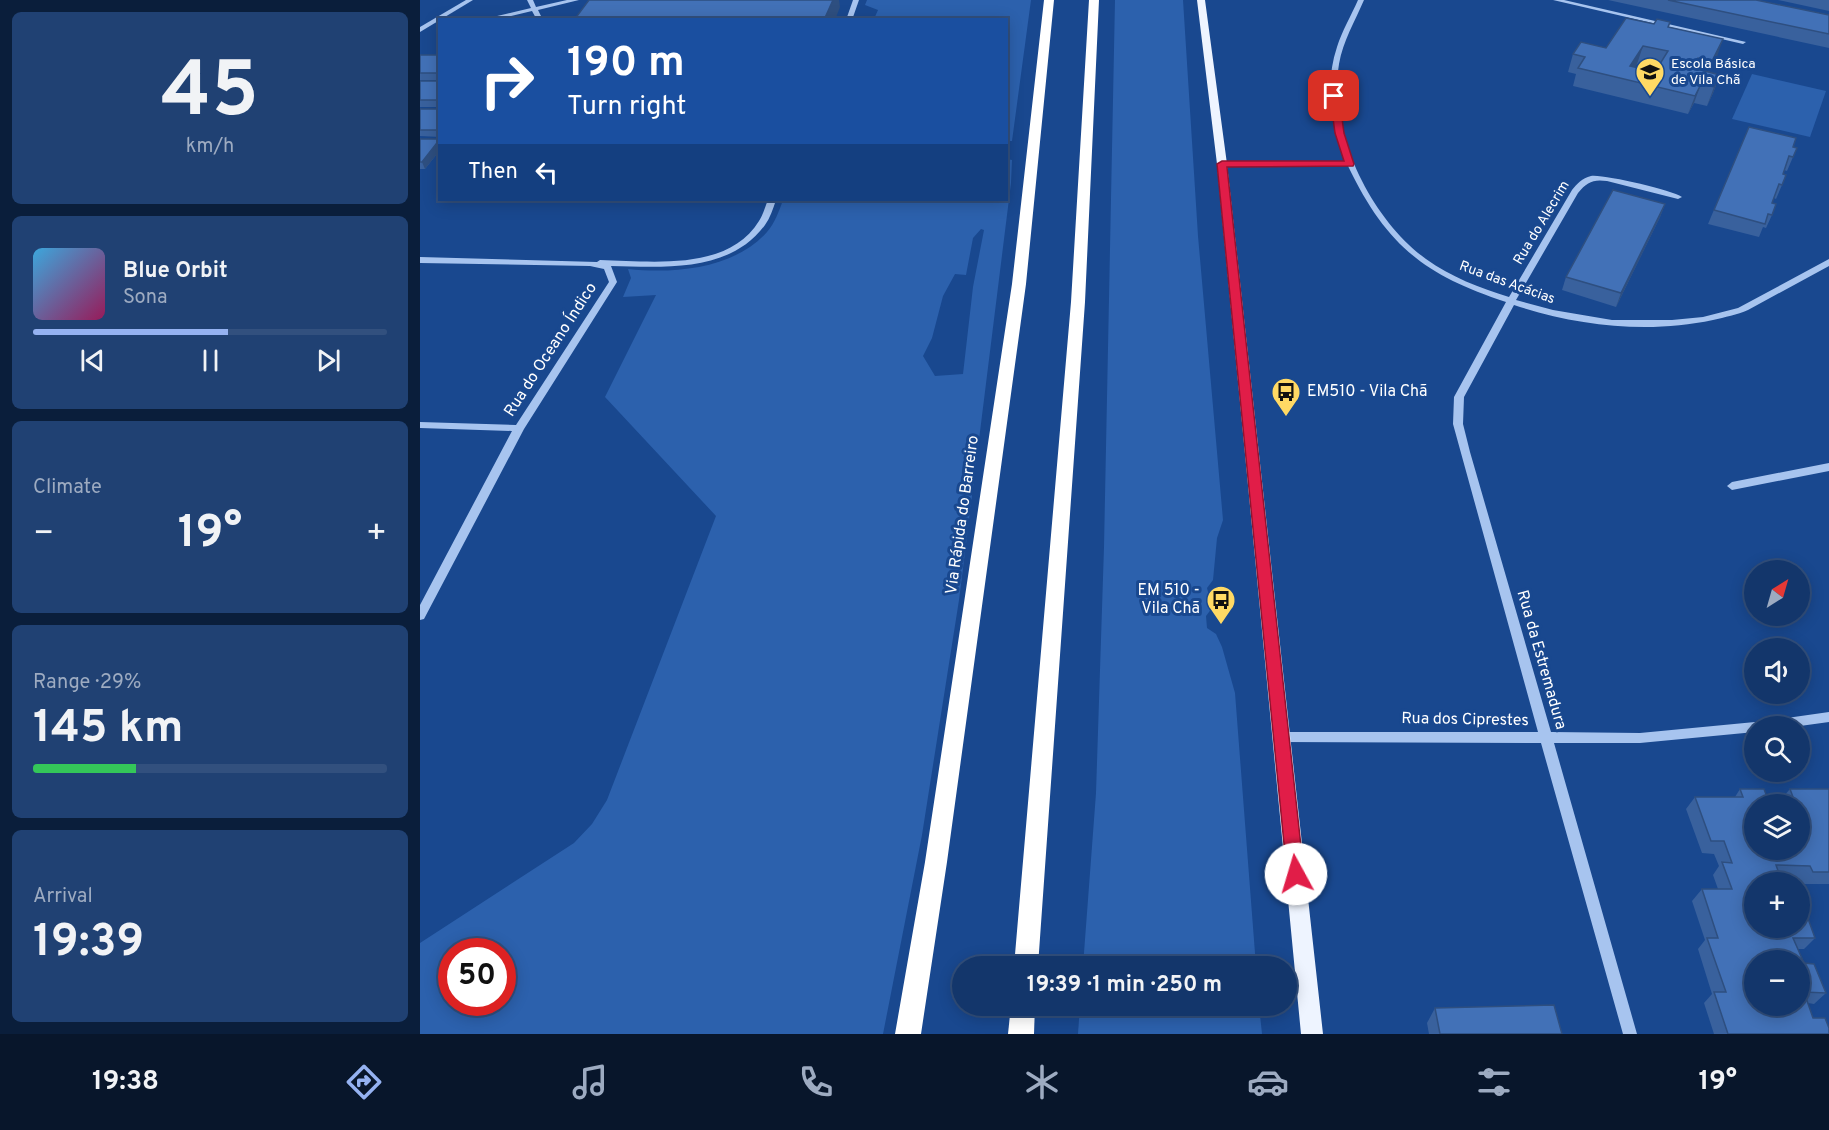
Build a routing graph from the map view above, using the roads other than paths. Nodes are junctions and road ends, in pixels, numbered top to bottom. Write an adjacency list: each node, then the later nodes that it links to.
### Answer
1 (470, 0): 11 (street)
2 (530, 0): 10 (street)
3 (576, 0): 10 (street)
4 (856, 0): 14 (street)
5 (1049, 0): 39 (highway, Via Rápida do Barreiro)
6 (1094, 0): 37 (highway)
7 (1201, 0): 19 (main road)
8 (1361, 0): 20 (street, Rua das Acácias)
9 (1556, 0): 18 (street)
10 (534, 9): 12 (street); 13 (street)
11 (441, 18)
12 (492, 18)
13 (539, 18)
14 (850, 18)
15 (438, 20): 17 (street)
16 (438, 28): 17 (street)
17 (420, 31)
18 (1743, 42)
19 (1222, 164): 20 (street); 35 (main road)
20 (1350, 164): 26 (street, Rua das Acácias)
21 (1678, 197): 26 (street, Rua do Alecrim)
22 (772, 201): 24 (street)
23 (420, 260): 24 (street, Rua do Oceano Índico)
24 (590, 263): 28 (street, Rua do Oceano Índico)
25 (1828, 263): 26 (street, Rua das Acácias)
26 (1511, 301): 36 (street, Rua da Estremadura)
27 (420, 425): 28 (street)
28 (519, 428): 31 (street, Rua do Oceano Índico)
29 (1829, 467): 30 (street)
30 (1732, 486)
31 (420, 616)
32 (1829, 717): 33 (street)
33 (1810, 720)
34 (1744, 728): 36 (street, Rua dos Ciprestes)
35 (1281, 737): 36 (street, Rua dos Ciprestes); 41 (main road)
36 (1546, 738): 42 (street, Rua da Estremadura)
37 (1027, 956)
38 (1022, 1016): 40 (highway)
39 (908, 1034)
40 (1021, 1034)
41 (1312, 1034)
42 (1630, 1034)

